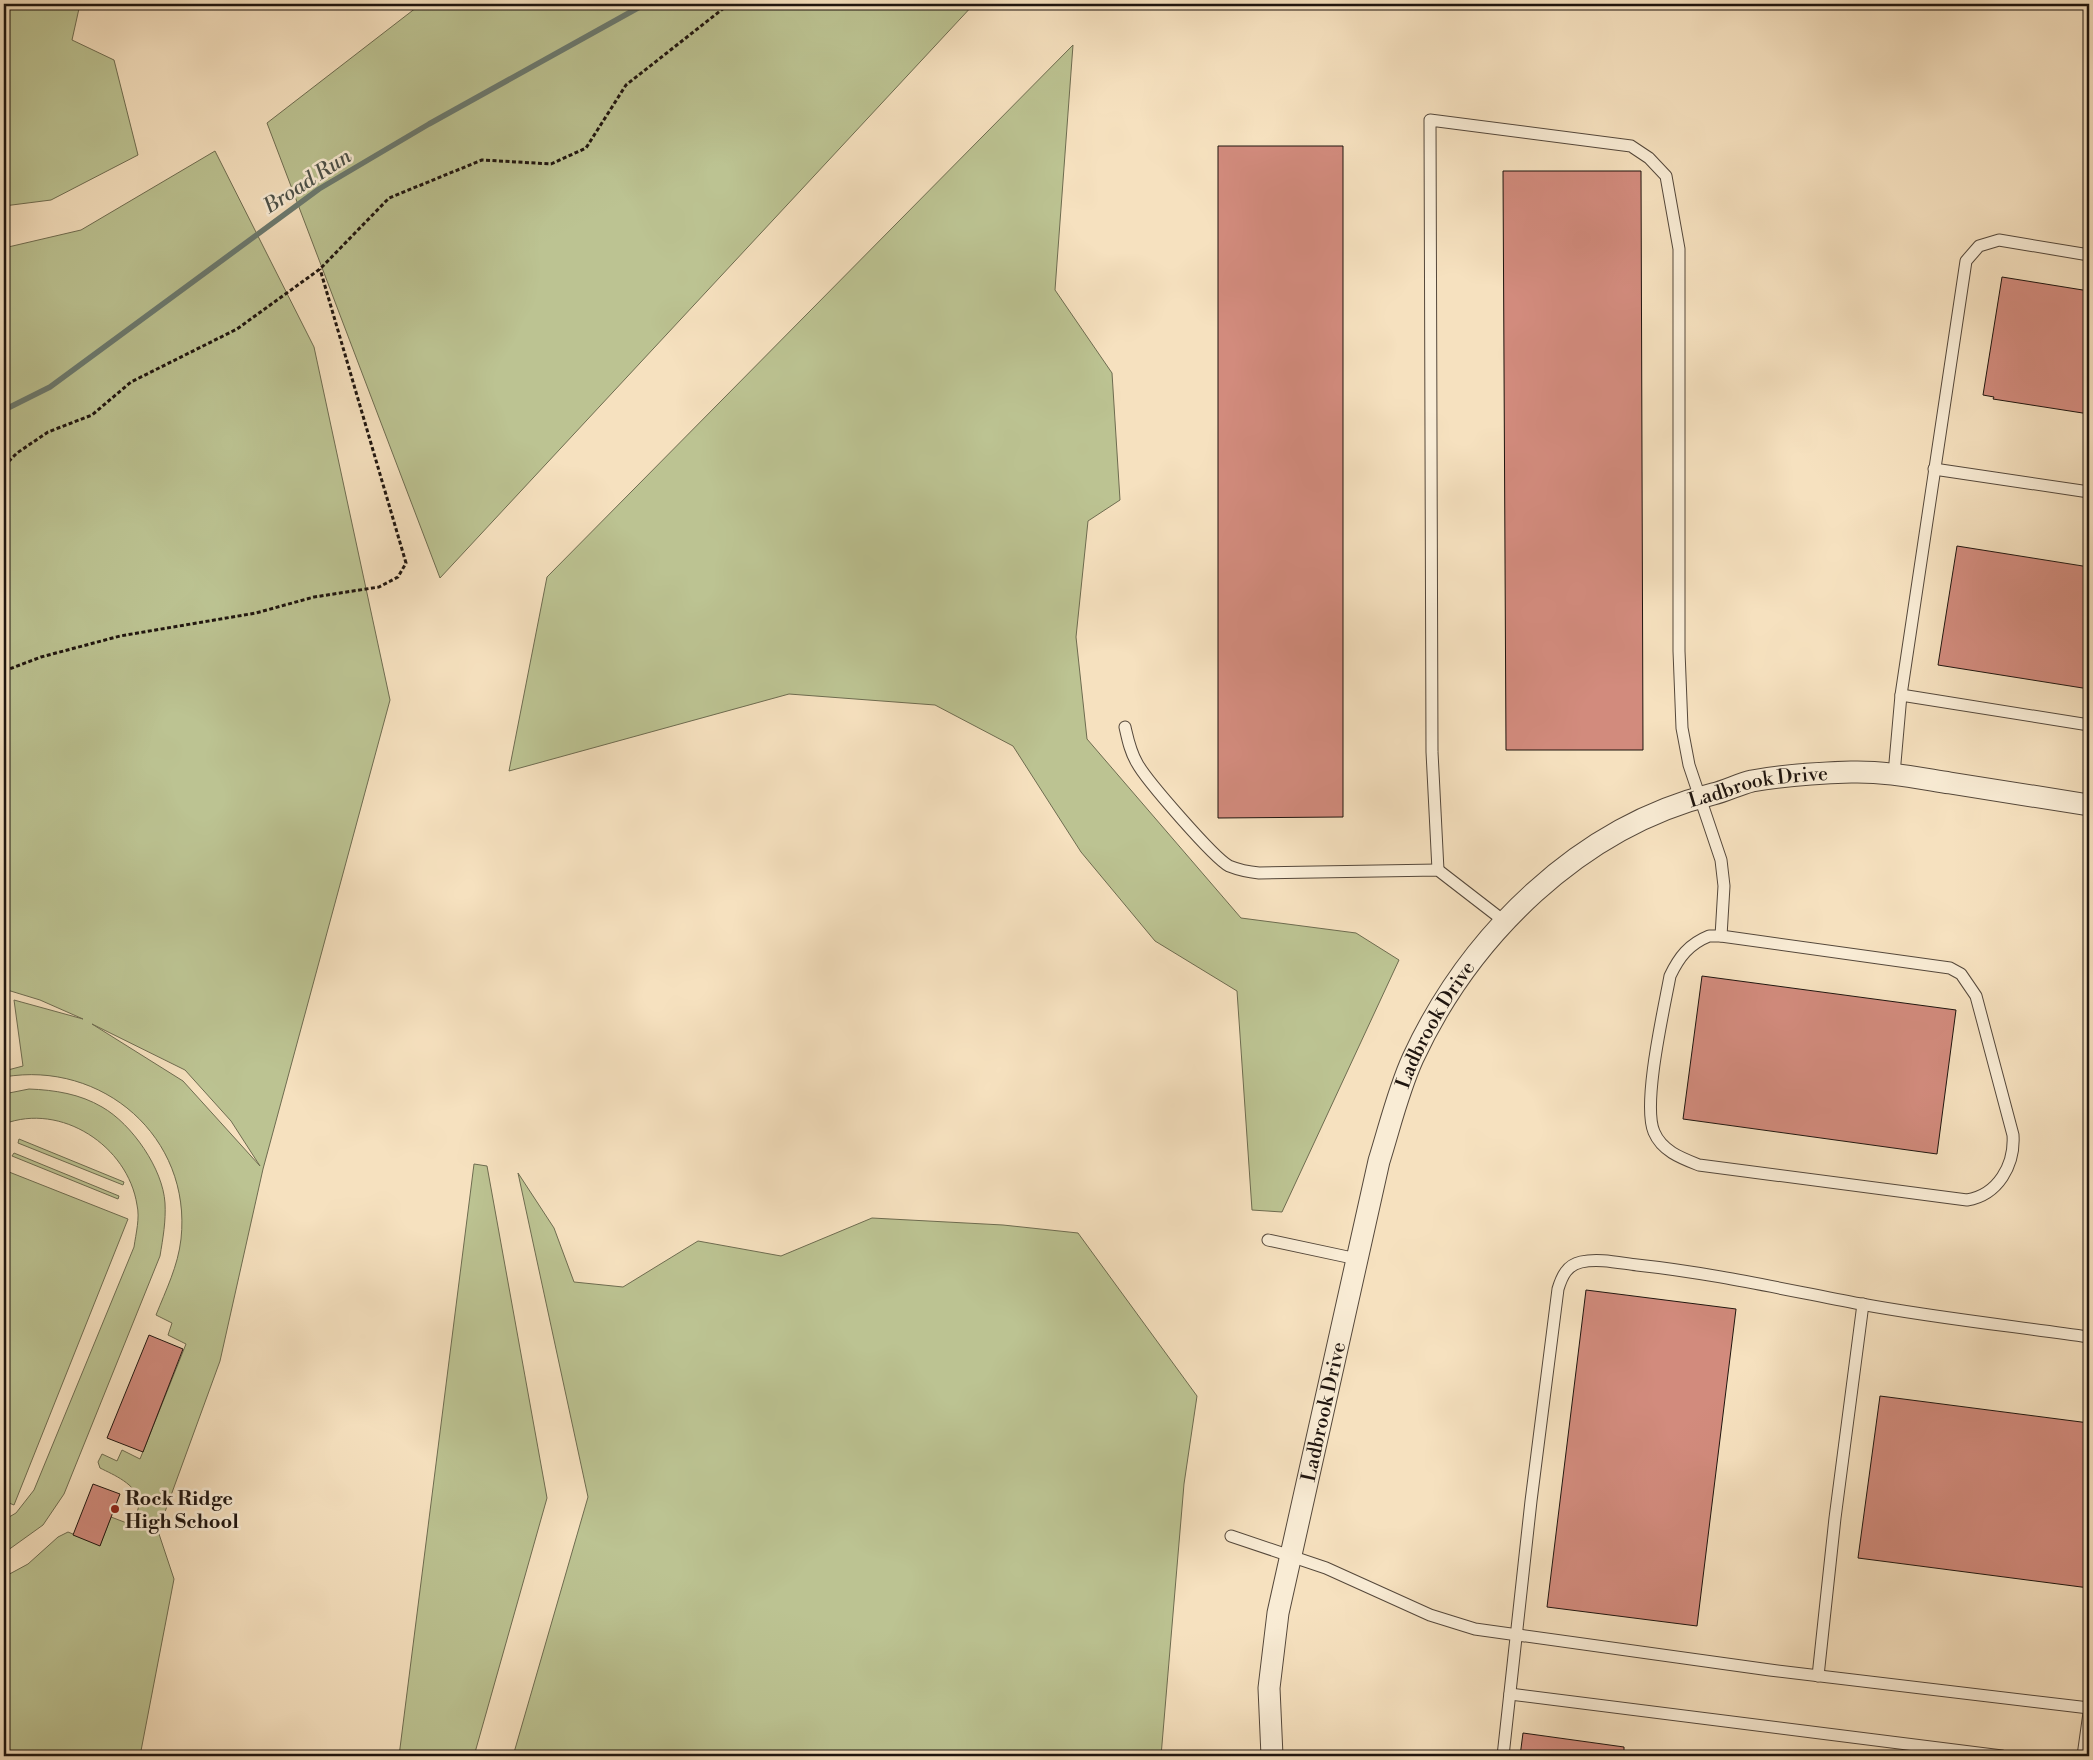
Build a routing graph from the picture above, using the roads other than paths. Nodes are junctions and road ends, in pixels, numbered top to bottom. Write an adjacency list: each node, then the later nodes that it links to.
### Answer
1 (2089, 254): 2 (lane)
2 (1934, 469): 3 (lane); 4 (lane)
3 (2089, 492)
4 (1902, 695): 5 (lane); 7 (lane)
5 (2089, 725)
6 (1125, 727): 10 (lane)
7 (1894, 774): 8 (street, Ladbrook Drive); 9 (street, Ladbrook Drive)
8 (1699, 796): 10 (lane); 11 (street, Ladbrook Drive); 12 (lane)
9 (2089, 805)
10 (1438, 870): 11 (lane)
11 (1504, 922): 14 (street, Ladbrook Drive)
12 (1721, 936): 12 (lane)
13 (1268, 1240): 14 (lane)
14 (1357, 1260): 18 (street, Ladbrook Drive)
15 (1863, 1304): 16 (lane); 19 (lane); 20 (lane)
16 (2089, 1337)
17 (1231, 1536): 18 (lane)
18 (1291, 1556): 19 (lane); 24 (street, Ladbrook Drive)
19 (1517, 1636): 20 (lane); 21 (lane)
20 (1818, 1676): 22 (lane)
21 (1510, 1694): 25 (lane); 26 (lane)
22 (2089, 1708)
23 (2089, 1713): 27 (lane)
24 (1272, 1756)
25 (1503, 1756)
26 (2002, 1756)
27 (2083, 1756)

